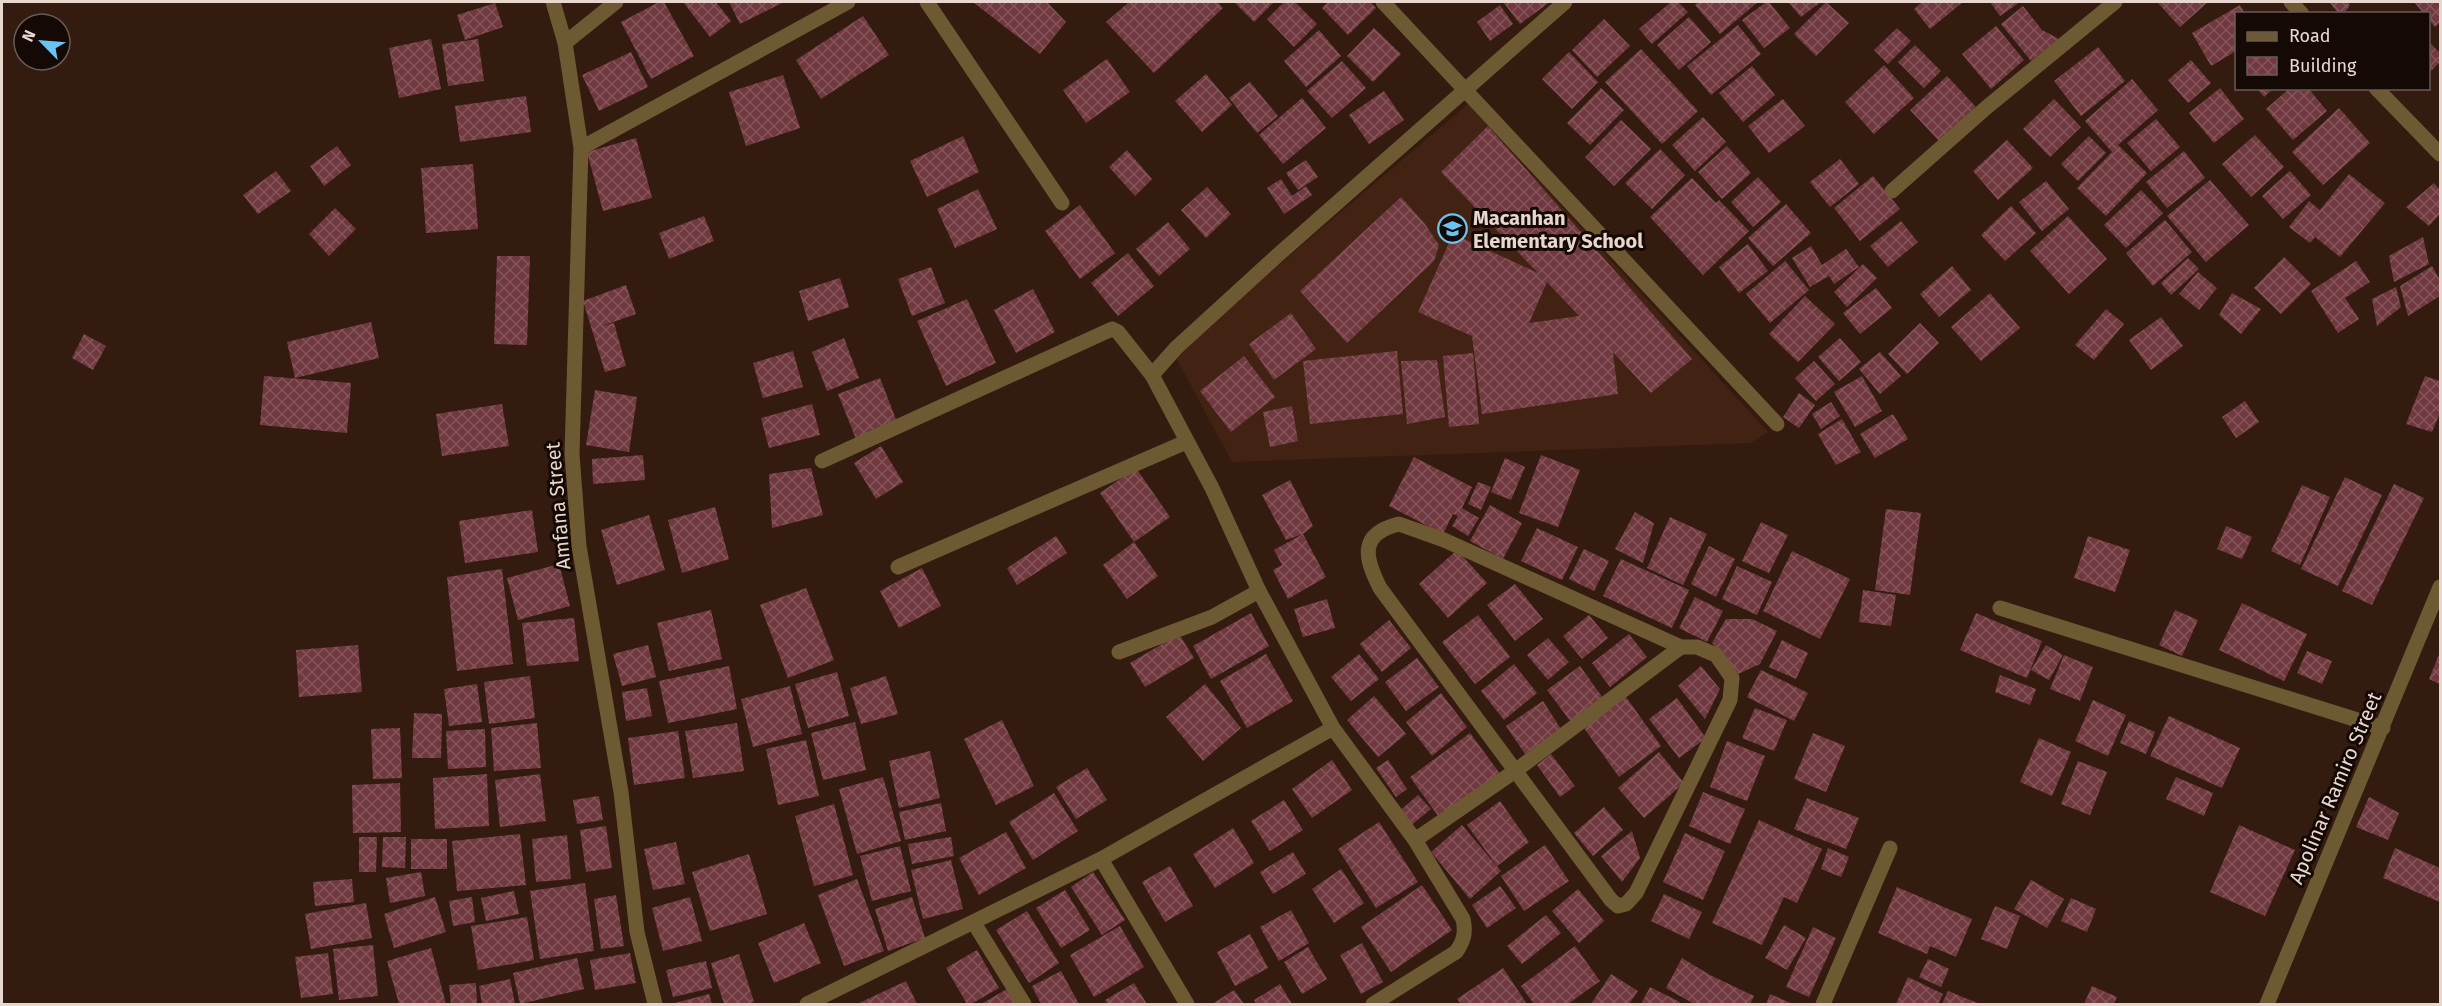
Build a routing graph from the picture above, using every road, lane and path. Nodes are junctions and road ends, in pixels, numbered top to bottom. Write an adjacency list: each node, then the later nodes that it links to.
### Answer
1 (553, 2): 8 (street, Amfana Street)
2 (616, 2): 8 (street)
3 (848, 2): 11 (street)
4 (927, 2): 14 (street)
5 (1383, 2): 9 (street)
6 (1565, 2): 9 (street)
7 (2115, 2): 13 (street)
8 (565, 43): 11 (street, Amfana Street)
9 (1466, 89): 15 (street); 16 (street)
10 (2378, 90): 12 (street)
11 (581, 148): 32 (street, Amfana Street)
12 (2440, 154)
13 (1892, 191)
14 (1062, 203)
15 (1152, 375): 17 (street); 18 (street)
16 (1776, 424)
17 (1186, 442): 19 (street); 20 (street)
18 (822, 461)
19 (898, 567)
20 (1259, 591): 24 (street); 25 (street)
21 (2439, 595): 26 (street, Apolinar Ramiro Street)
22 (2000, 608): 26 (street)
23 (1681, 647): 27 (street); 27 (street); 27 (street)
24 (1119, 652)
25 (1333, 728): 28 (street); 30 (street)
26 (2383, 728): 38 (street, Apolinar Ramiro Street)
27 (1515, 771): 28 (street)
28 (1414, 840): 36 (street)
29 (1890, 848): 37 (street)
30 (1101, 859): 31 (street); 35 (street)
31 (974, 923): 33 (street); 34 (street)
32 (655, 1005)
33 (807, 1005)
34 (1024, 1005)
35 (1187, 1005)
36 (1373, 1005)
37 (1823, 1005)
38 (2267, 1005)

